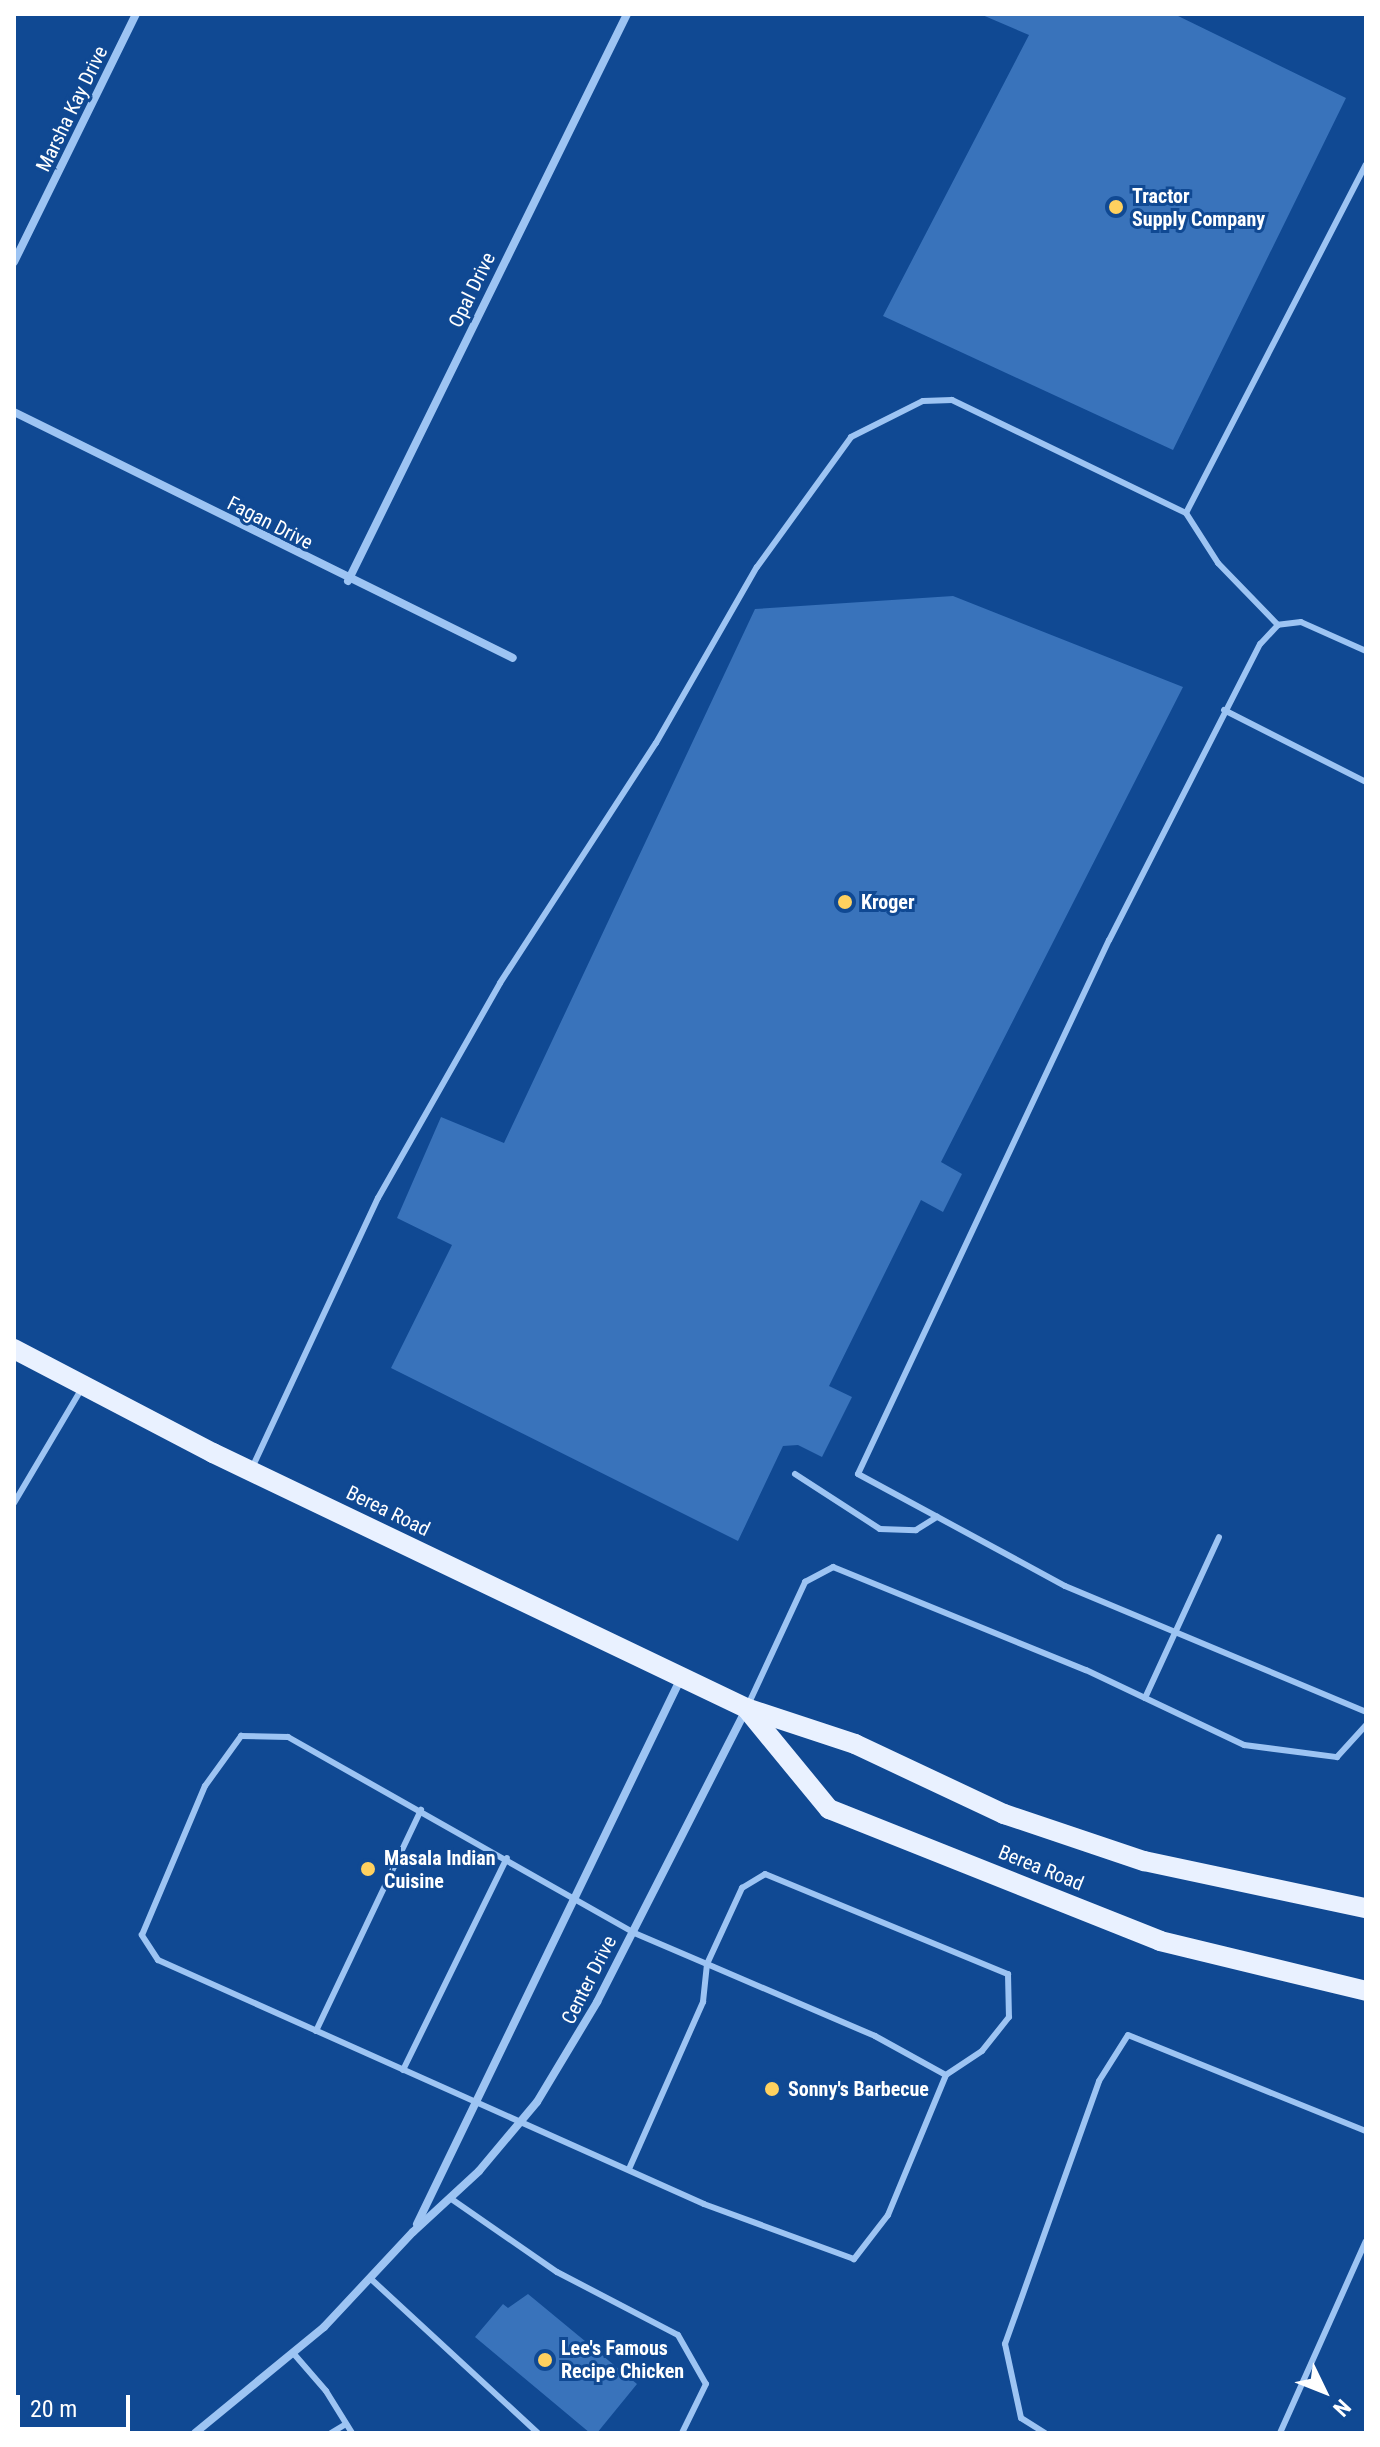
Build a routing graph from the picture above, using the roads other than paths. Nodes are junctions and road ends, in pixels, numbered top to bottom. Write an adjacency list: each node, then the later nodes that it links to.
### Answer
1 (136, 14): 4 (street, Marsha Kay Drive)
2 (627, 14): 7 (street, Opal Drive)
3 (1366, 165): 6 (lane)
4 (14, 262)
5 (14, 412): 7 (street, Fagan Drive)
6 (1186, 513): 8 (lane); 15 (lane)
7 (348, 581): 10 (street, Fagan Drive)
8 (1278, 625): 9 (lane); 11 (lane)
9 (1366, 651)
10 (513, 658)
11 (1224, 710): 12 (lane); 18 (lane)
12 (1366, 782)
13 (14, 1349): 14 (main road, Berea Road)
14 (84, 1385): 15 (main road, Berea Road); 17 (lane)
15 (250, 1471): 21 (main road, Berea Road)
16 (795, 1474): 18 (lane)
17 (14, 1503)
18 (937, 1517): 20 (lane)
19 (1219, 1537): 20 (lane)
20 (1174, 1631): 22 (lane); 24 (lane)
21 (681, 1678): 23 (main road, Berea Road); 28 (street, Center Drive)
22 (1145, 1698): 23 (lane); 25 (lane)
23 (746, 1708): 29 (main road, Berea Road); 30 (street, Center Drive); 32 (main road, Berea Road)
24 (1366, 1712)
25 (1366, 1725)
26 (421, 1810): 27 (lane); 33 (lane); 33 (lane)
27 (507, 1858): 28 (lane); 34 (lane)
28 (578, 1897): 30 (lane); 36 (street, Center Drive)
29 (1366, 1908)
30 (632, 1932): 31 (lane); 37 (street, Center Drive)
31 (707, 1964): 35 (lane); 35 (lane); 39 (lane)
32 (1366, 1991)
33 (316, 2031): 34 (lane)
34 (403, 2070): 36 (lane)
35 (946, 2075): 39 (lane)
36 (475, 2103): 37 (lane); 41 (street, Center Drive)
37 (523, 2120): 39 (lane); 40 (street, Center Drive)
38 (1366, 2131): 51 (lane)
39 (629, 2169)
40 (450, 2198): 41 (street, Center Drive); 50 (lane)
41 (413, 2232): 43 (street, Center Drive)
42 (1366, 2241): 52 (lane)
43 (371, 2279): 44 (street, Center Drive); 49 (lane)
44 (294, 2354): 45 (lane); 46 (street, Center Drive)
45 (346, 2424): 47 (lane); 48 (lane)
46 (195, 2433)
47 (331, 2433)
48 (352, 2433)
49 (538, 2433)
50 (682, 2433)
51 (1045, 2433)
52 (1280, 2433)

